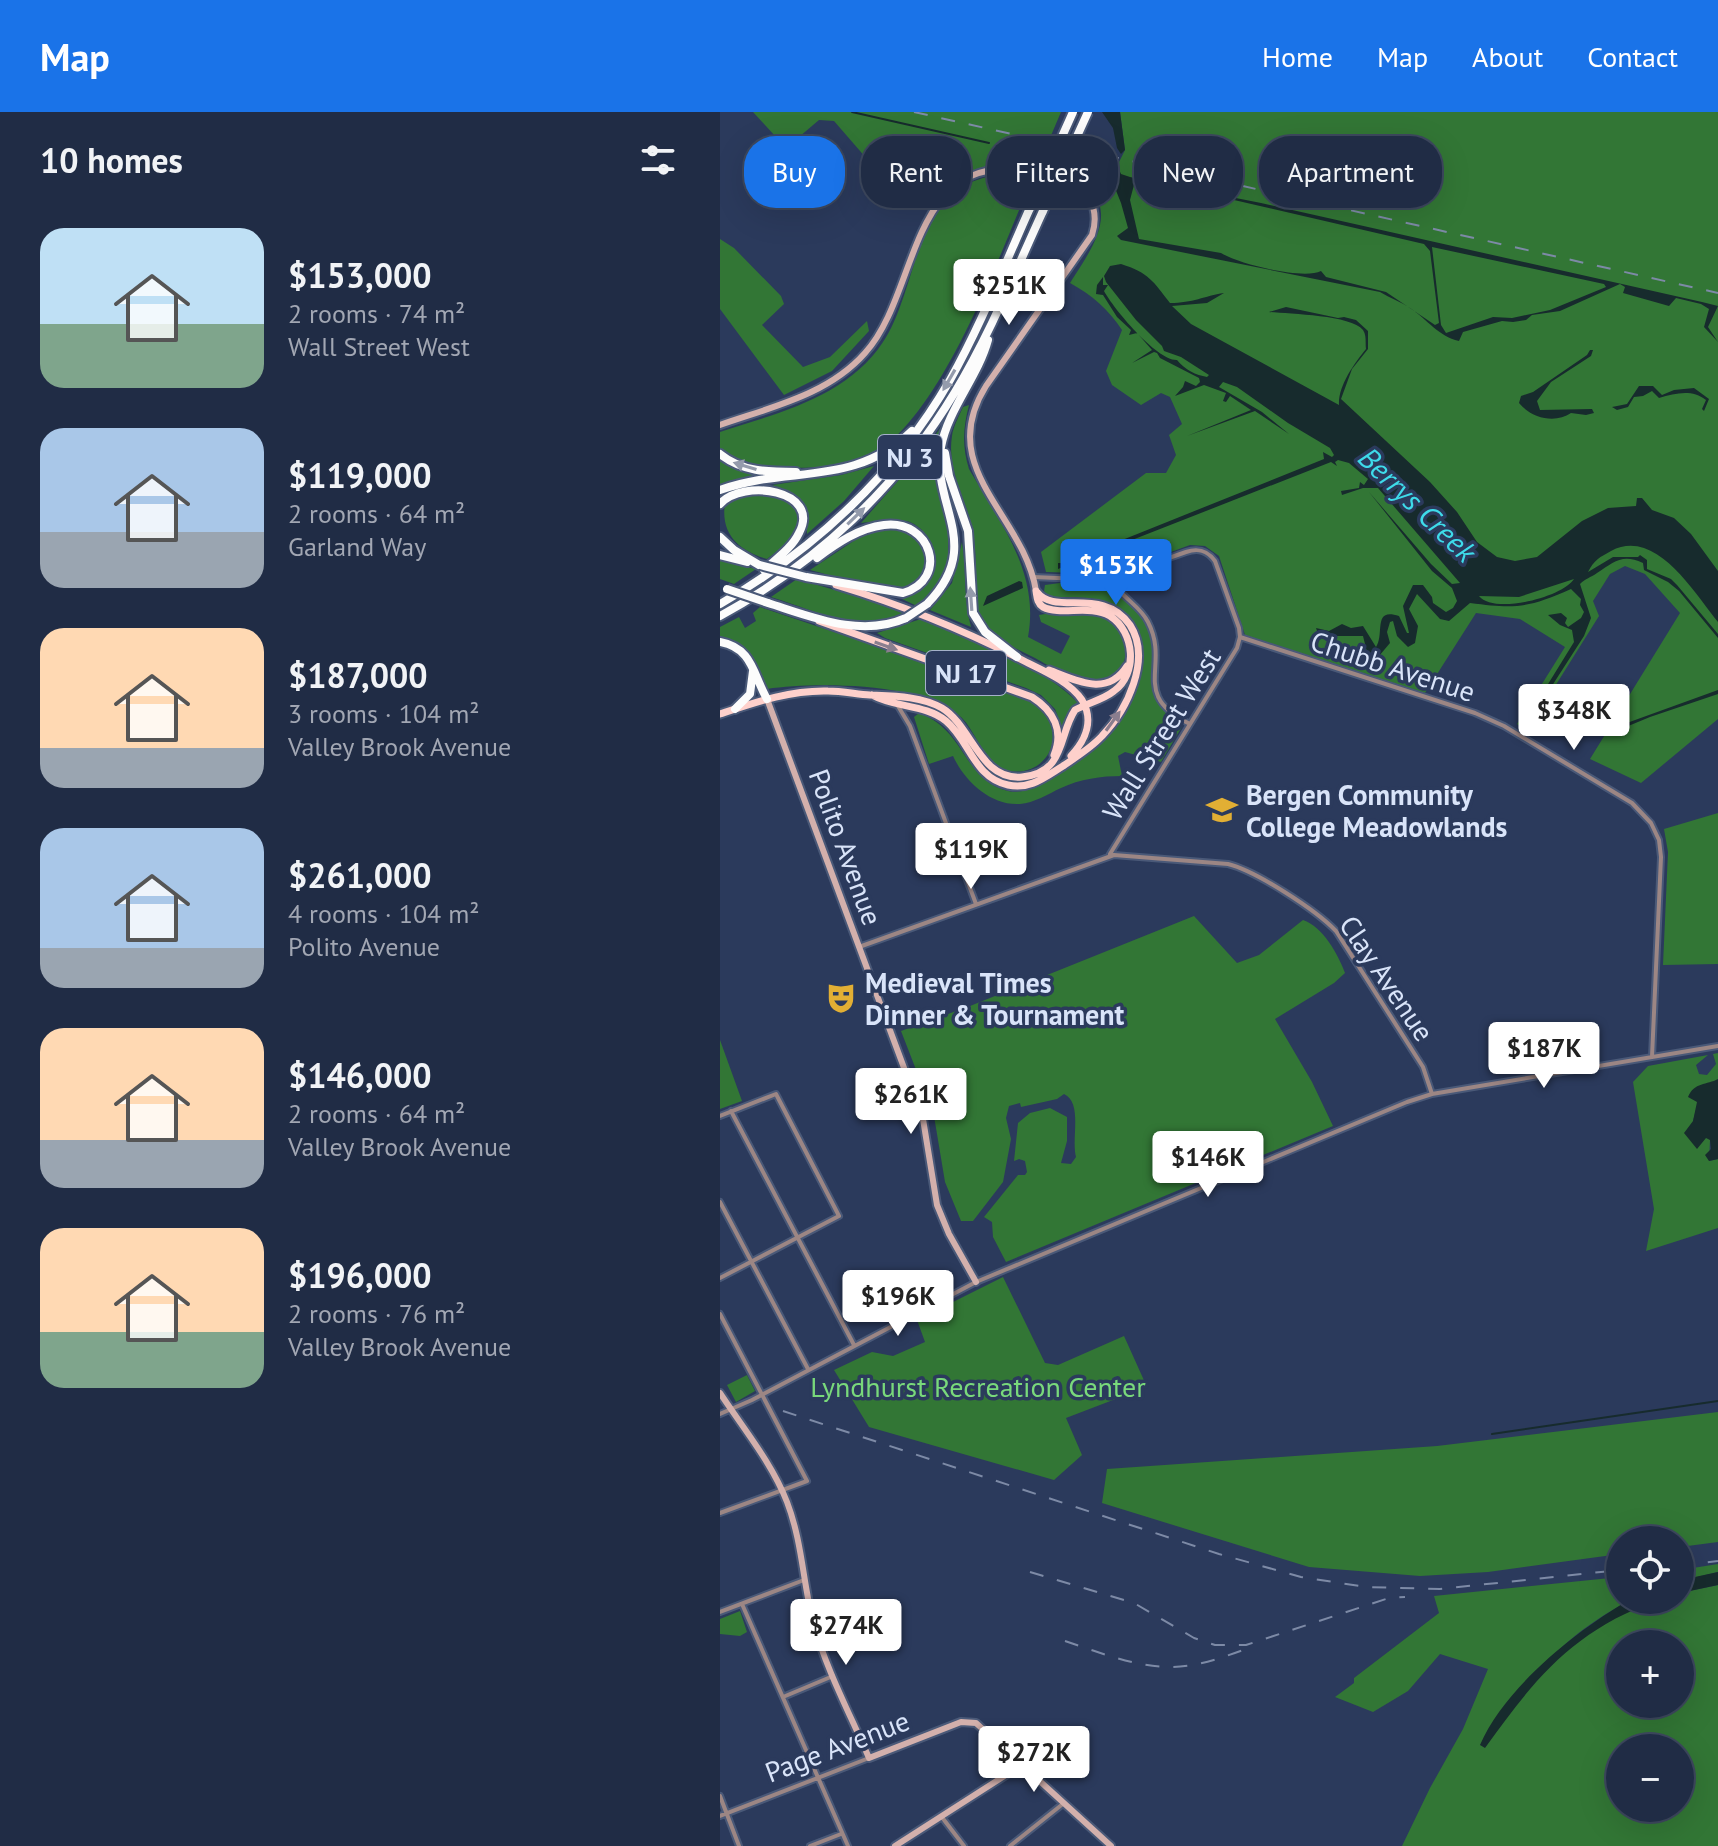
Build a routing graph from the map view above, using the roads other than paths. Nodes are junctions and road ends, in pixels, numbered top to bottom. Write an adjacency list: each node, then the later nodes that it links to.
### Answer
1 (1073, 112): 4 (highway, NJ 3, one-way to 4, bridge)
2 (1088, 112): 3 (highway, NJ 3, bridge)
3 (993, 322): 6 (highway); 14 (highway, NJ 3, one-way to 3)
4 (929, 413): 8 (highway); 20 (highway, NJ 3)
5 (720, 425): 15 (street)
6 (946, 430): 23 (highway, bridge); 27 (highway, one-way to 6)
7 (720, 454): 8 (highway, one-way to 7)
8 (829, 471): 9 (highway)
9 (720, 490)
10 (720, 504): 20 (highway)
11 (720, 537): 13 (highway)
12 (720, 555): 13 (highway, NJ 17)
13 (759, 565): 16 (highway, NJ 17, bridge)
14 (797, 567): 16 (highway); 22 (highway, NJ 3)
15 (1033, 577): 17 (street, Wall Street West); 19 (street)
16 (808, 578): 27 (main road, NJ 17)
17 (1113, 579): 24 (street, Wall Street West); 36 (street)
18 (724, 588): 23 (highway, NJ 17, bridge)
19 (1036, 591): 26 (main road); 38 (main road, one-way to 19)
20 (740, 592): 21 (highway, NJ 3)
21 (720, 604)
22 (720, 616)
23 (814, 618): 39 (main road, NJ 17, one-way to 39)
24 (1240, 637): 36 (street, Wall Street West); 44 (street, Chubb Avenue)
25 (720, 642): 28 (highway)
26 (1130, 652): 27 (main road); 32 (main road)
27 (1020, 659): 32 (main road, NJ 17)
28 (751, 663): 30 (highway); 33 (highway)
29 (872, 695): 30 (main road, NJ 17); 31 (main road, NJ 17); 39 (main road, NJ 17)
30 (767, 699): 33 (main road, NJ 17); 42 (street, Polito Avenue)
31 (895, 703): 34 (main road, NJ 17); 37 (street)
32 (1084, 705): 38 (main road, NJ 17); 39 (main road)
33 (735, 709): 35 (main road, NJ 17)
34 (920, 709): 37 (street); 38 (main road, NJ 17)
35 (720, 714)
36 (1190, 724): 40 (street, Wall Street West)
37 (910, 726): 41 (street)
38 (1055, 771)
39 (1038, 772)
40 (1109, 856): 41 (street, Wall Street West); 45 (street, Clay Avenue)
41 (976, 904): 42 (street, Wall Street West)
42 (859, 947): 52 (street, Polito Avenue)
43 (1718, 1046): 44 (street)
44 (1652, 1057): 45 (street)
45 (1432, 1094): 52 (street)
46 (731, 1111): 47 (street); 49 (street); 49 (street)
47 (720, 1116)
48 (720, 1202): 50 (street)
49 (797, 1238): 50 (street); 54 (street)
50 (751, 1262): 51 (street); 55 (street)
51 (720, 1278)
52 (976, 1282): 54 (street)
53 (720, 1314): 57 (street)
54 (854, 1345): 55 (street)
55 (808, 1369): 57 (street)
56 (720, 1393): 58 (street)
57 (761, 1394): 58 (street); 60 (street)
58 (731, 1410): 59 (street); 60 (street)
59 (720, 1414)
60 (781, 1490): 61 (street); 62 (street)
61 (720, 1513)
62 (806, 1580): 63 (street); 65 (street)
63 (742, 1604): 64 (street); 66 (street)
64 (720, 1612)
65 (834, 1676): 66 (street); 67 (street)
66 (783, 1697): 69 (street)
67 (869, 1758): 68 (street, Page Avenue); 69 (street, Page Avenue)
68 (1023, 1764): 71 (street); 74 (street)
69 (818, 1778): 72 (street, Page Avenue); 75 (street)
70 (720, 1796): 72 (street)
71 (1064, 1802): 81 (street); 82 (street)
72 (726, 1813): 73 (street, Page Avenue); 76 (street)
73 (720, 1816)
74 (941, 1816): 79 (street); 80 (street)
75 (842, 1834): 77 (street); 78 (street)
76 (739, 1846)
77 (810, 1846)
78 (848, 1846)
79 (895, 1846)
80 (964, 1846)
81 (1010, 1846)
82 (1110, 1846)

